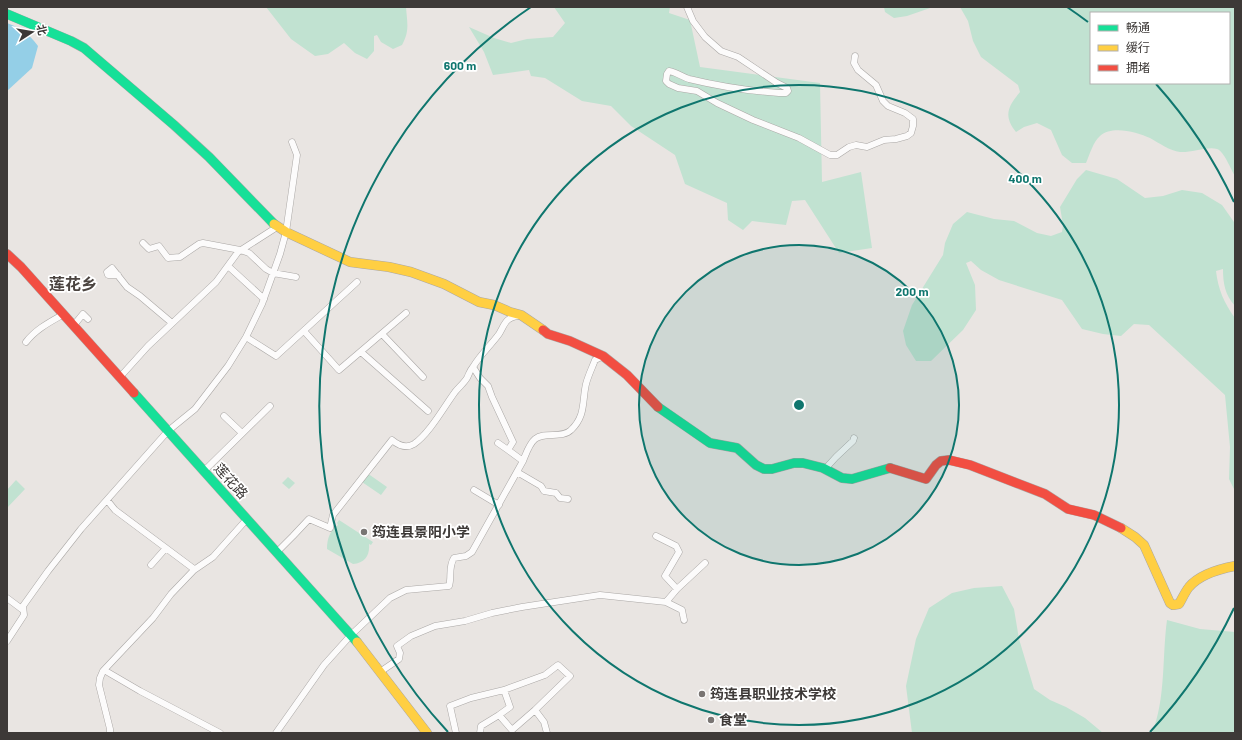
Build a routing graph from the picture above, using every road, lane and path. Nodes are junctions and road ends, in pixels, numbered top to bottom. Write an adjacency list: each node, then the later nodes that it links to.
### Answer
1 (688, 7): 3 (street)
2 (7, 14): 5 (street)
3 (855, 56)
4 (292, 142): 6 (street)
5 (277, 227): 6 (street); 8 (street)
6 (286, 232): 11 (street); 18 (street)
7 (143, 243): 8 (street)
8 (240, 250): 10 (street); 11 (street)
9 (7, 254): 17 (street, 莲花路)
10 (228, 266): 15 (street); 20 (street)
11 (273, 273): 13 (street); 15 (street)
12 (118, 275): 20 (street)
13 (296, 277)
14 (357, 282): 22 (street)
15 (264, 299): 24 (street)
16 (406, 313): 23 (street)
17 (64, 314): 21 (street, 莲花路); 25 (street)
18 (521, 315): 27 (street); 28 (street)
19 (88, 319): 21 (street)
20 (172, 323): 29 (street)
21 (74, 325): 29 (street, 莲花路)
22 (304, 331): 24 (street); 26 (street)
23 (382, 334): 26 (street); 30 (street)
24 (246, 337): 34 (street)
25 (26, 342)
26 (361, 352): 32 (street)
27 (603, 356): 39 (street); 40 (street)
28 (473, 367): 38 (street); 50 (street)
29 (120, 377): 34 (street, 莲花路)
30 (423, 378)
31 (270, 406): 35 (street)
32 (428, 411)
33 (224, 416): 35 (street)
34 (168, 431): 41 (street, 莲花路); 45 (street)
35 (242, 433): 41 (street)
36 (854, 438): 40 (street)
37 (498, 443): 38 (street)
38 (508, 450): 39 (street)
39 (523, 461): 42 (street)
40 (825, 469): 53 (street)
41 (204, 471): 47 (street, 莲花路)
42 (517, 472): 44 (street); 46 (street)
43 (474, 490): 46 (street)
44 (568, 499)
45 (107, 500): 49 (street); 58 (street)
46 (499, 505): 60 (street)
47 (247, 519): 50 (street, 莲花路); 54 (street)
48 (656, 536): 55 (street)
49 (166, 548): 52 (street); 54 (street)
50 (277, 552): 60 (street, 莲花路)
51 (705, 563): 55 (street)
52 (151, 565)
53 (1235, 566)
54 (194, 569): 62 (street)
55 (677, 589): 57 (street)
56 (7, 598): 58 (street)
57 (666, 602): 59 (street); 63 (street)
58 (23, 610): 61 (street)
59 (684, 620)
60 (351, 635): 63 (street, 莲花路); 69 (street)
61 (7, 641)
62 (104, 670): 67 (street); 68 (street)
63 (380, 672): 70 (street, 莲花路)
64 (504, 690): 65 (street); 66 (street); 71 (street)
65 (535, 710): 66 (street); 73 (street)
66 (499, 715): 72 (street)
67 (110, 733)
68 (220, 733)
69 (276, 733)
70 (427, 733)
71 (456, 733)
72 (480, 733)
73 (548, 733)

